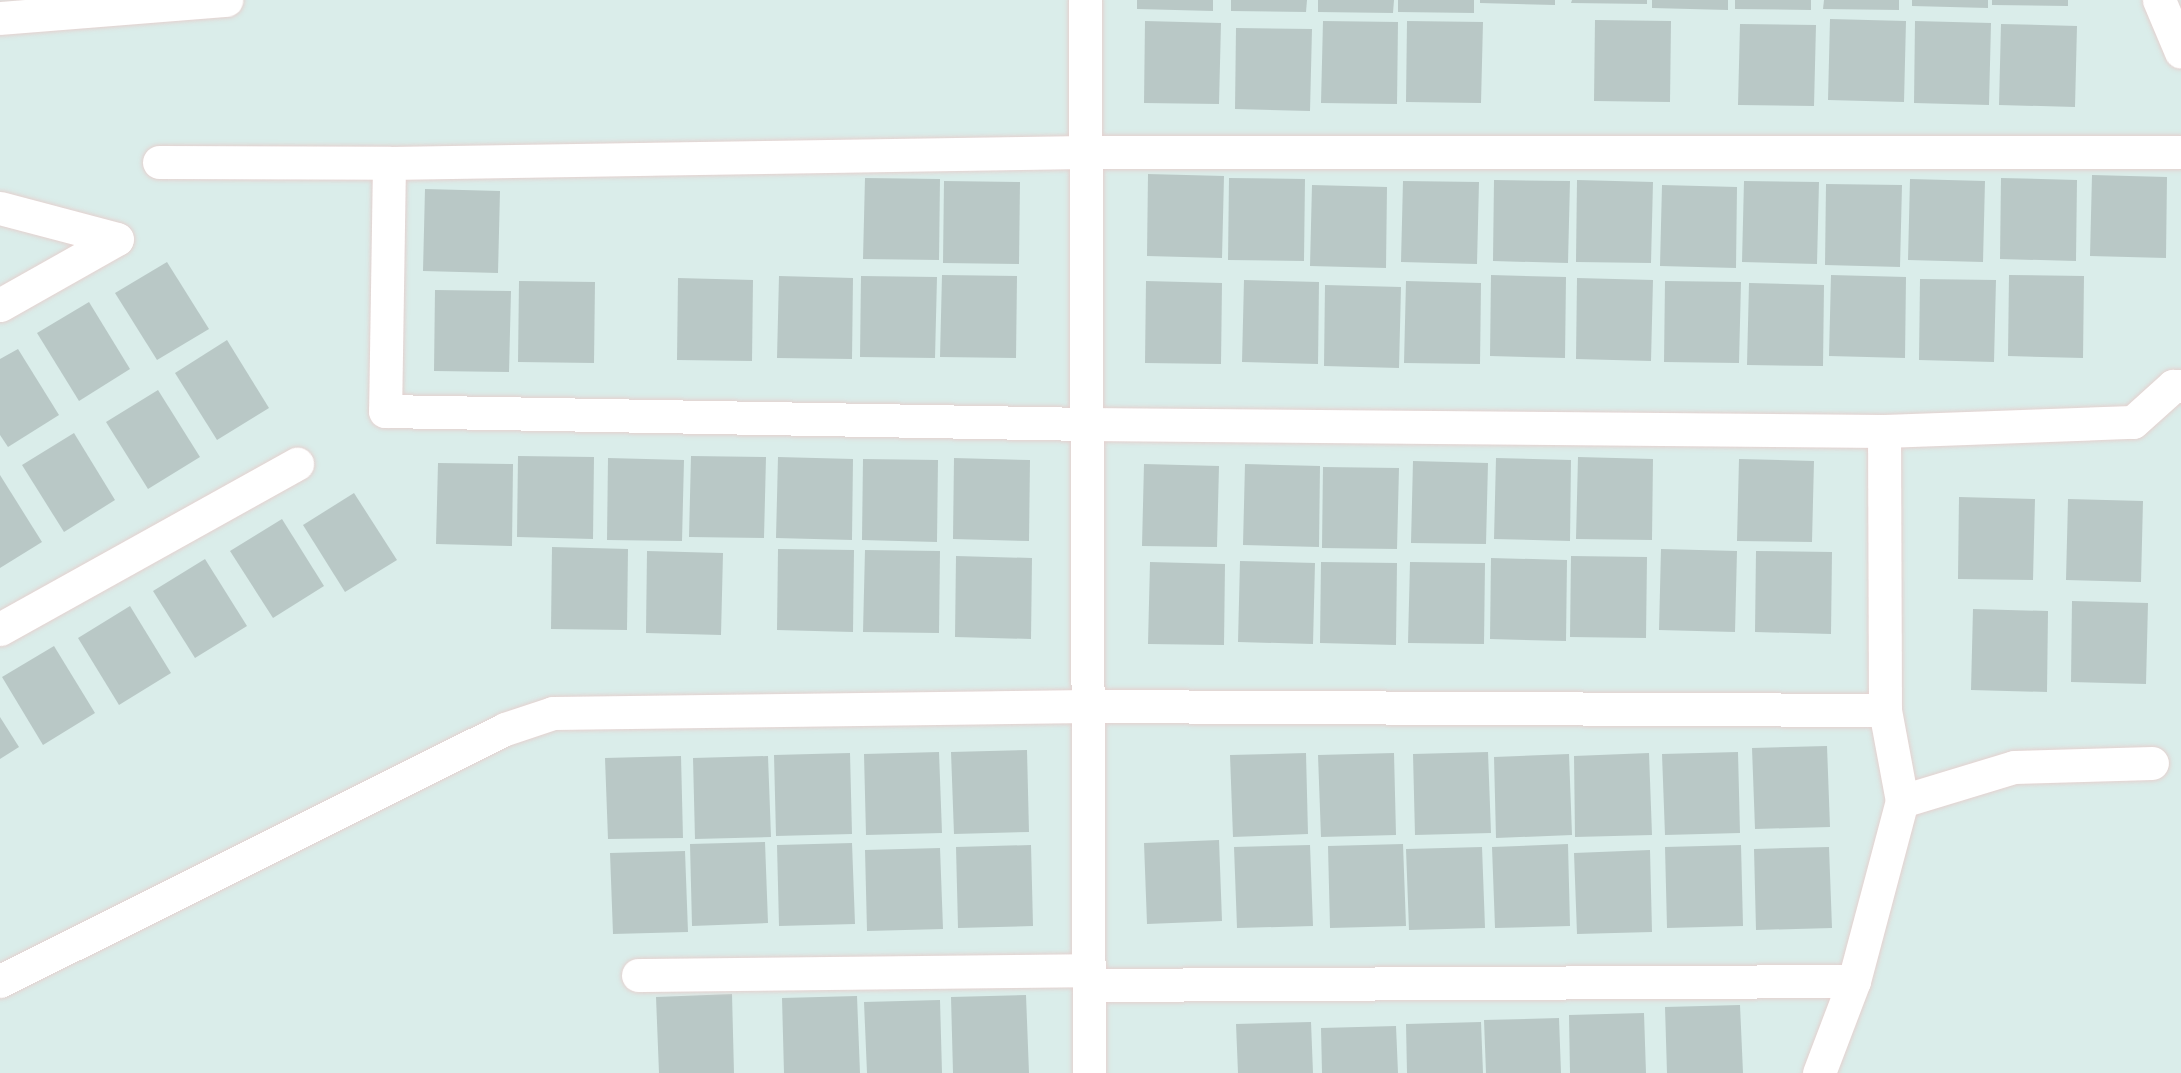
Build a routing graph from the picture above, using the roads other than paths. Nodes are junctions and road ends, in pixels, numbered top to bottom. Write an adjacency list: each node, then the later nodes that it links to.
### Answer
1 (226, 0): 4 (street)
2 (1085, 0): 6 (street)
3 (2159, 0): 5 (street)
4 (0, 18)
5 (2181, 52)
6 (1085, 152): 7 (street); 9 (street); 13 (street)
7 (2181, 152)
8 (159, 162): 9 (street)
9 (389, 163): 13 (street)
10 (0, 208): 11 (street)
11 (0, 304)
12 (2181, 386): 14 (street)
13 (1086, 424): 14 (street); 17 (street)
14 (1884, 431): 18 (street)
15 (297, 464): 16 (street)
16 (0, 629)
17 (1088, 706): 18 (street); 22 (street); 23 (street)
18 (1885, 710): 20 (street)
19 (2152, 763): 20 (street)
20 (1902, 801): 24 (street)
21 (638, 975): 22 (street)
22 (1089, 977): 24 (street); 25 (street)
23 (0, 981)
24 (1854, 981): 26 (street)
25 (1089, 1073)
26 (1819, 1073)

